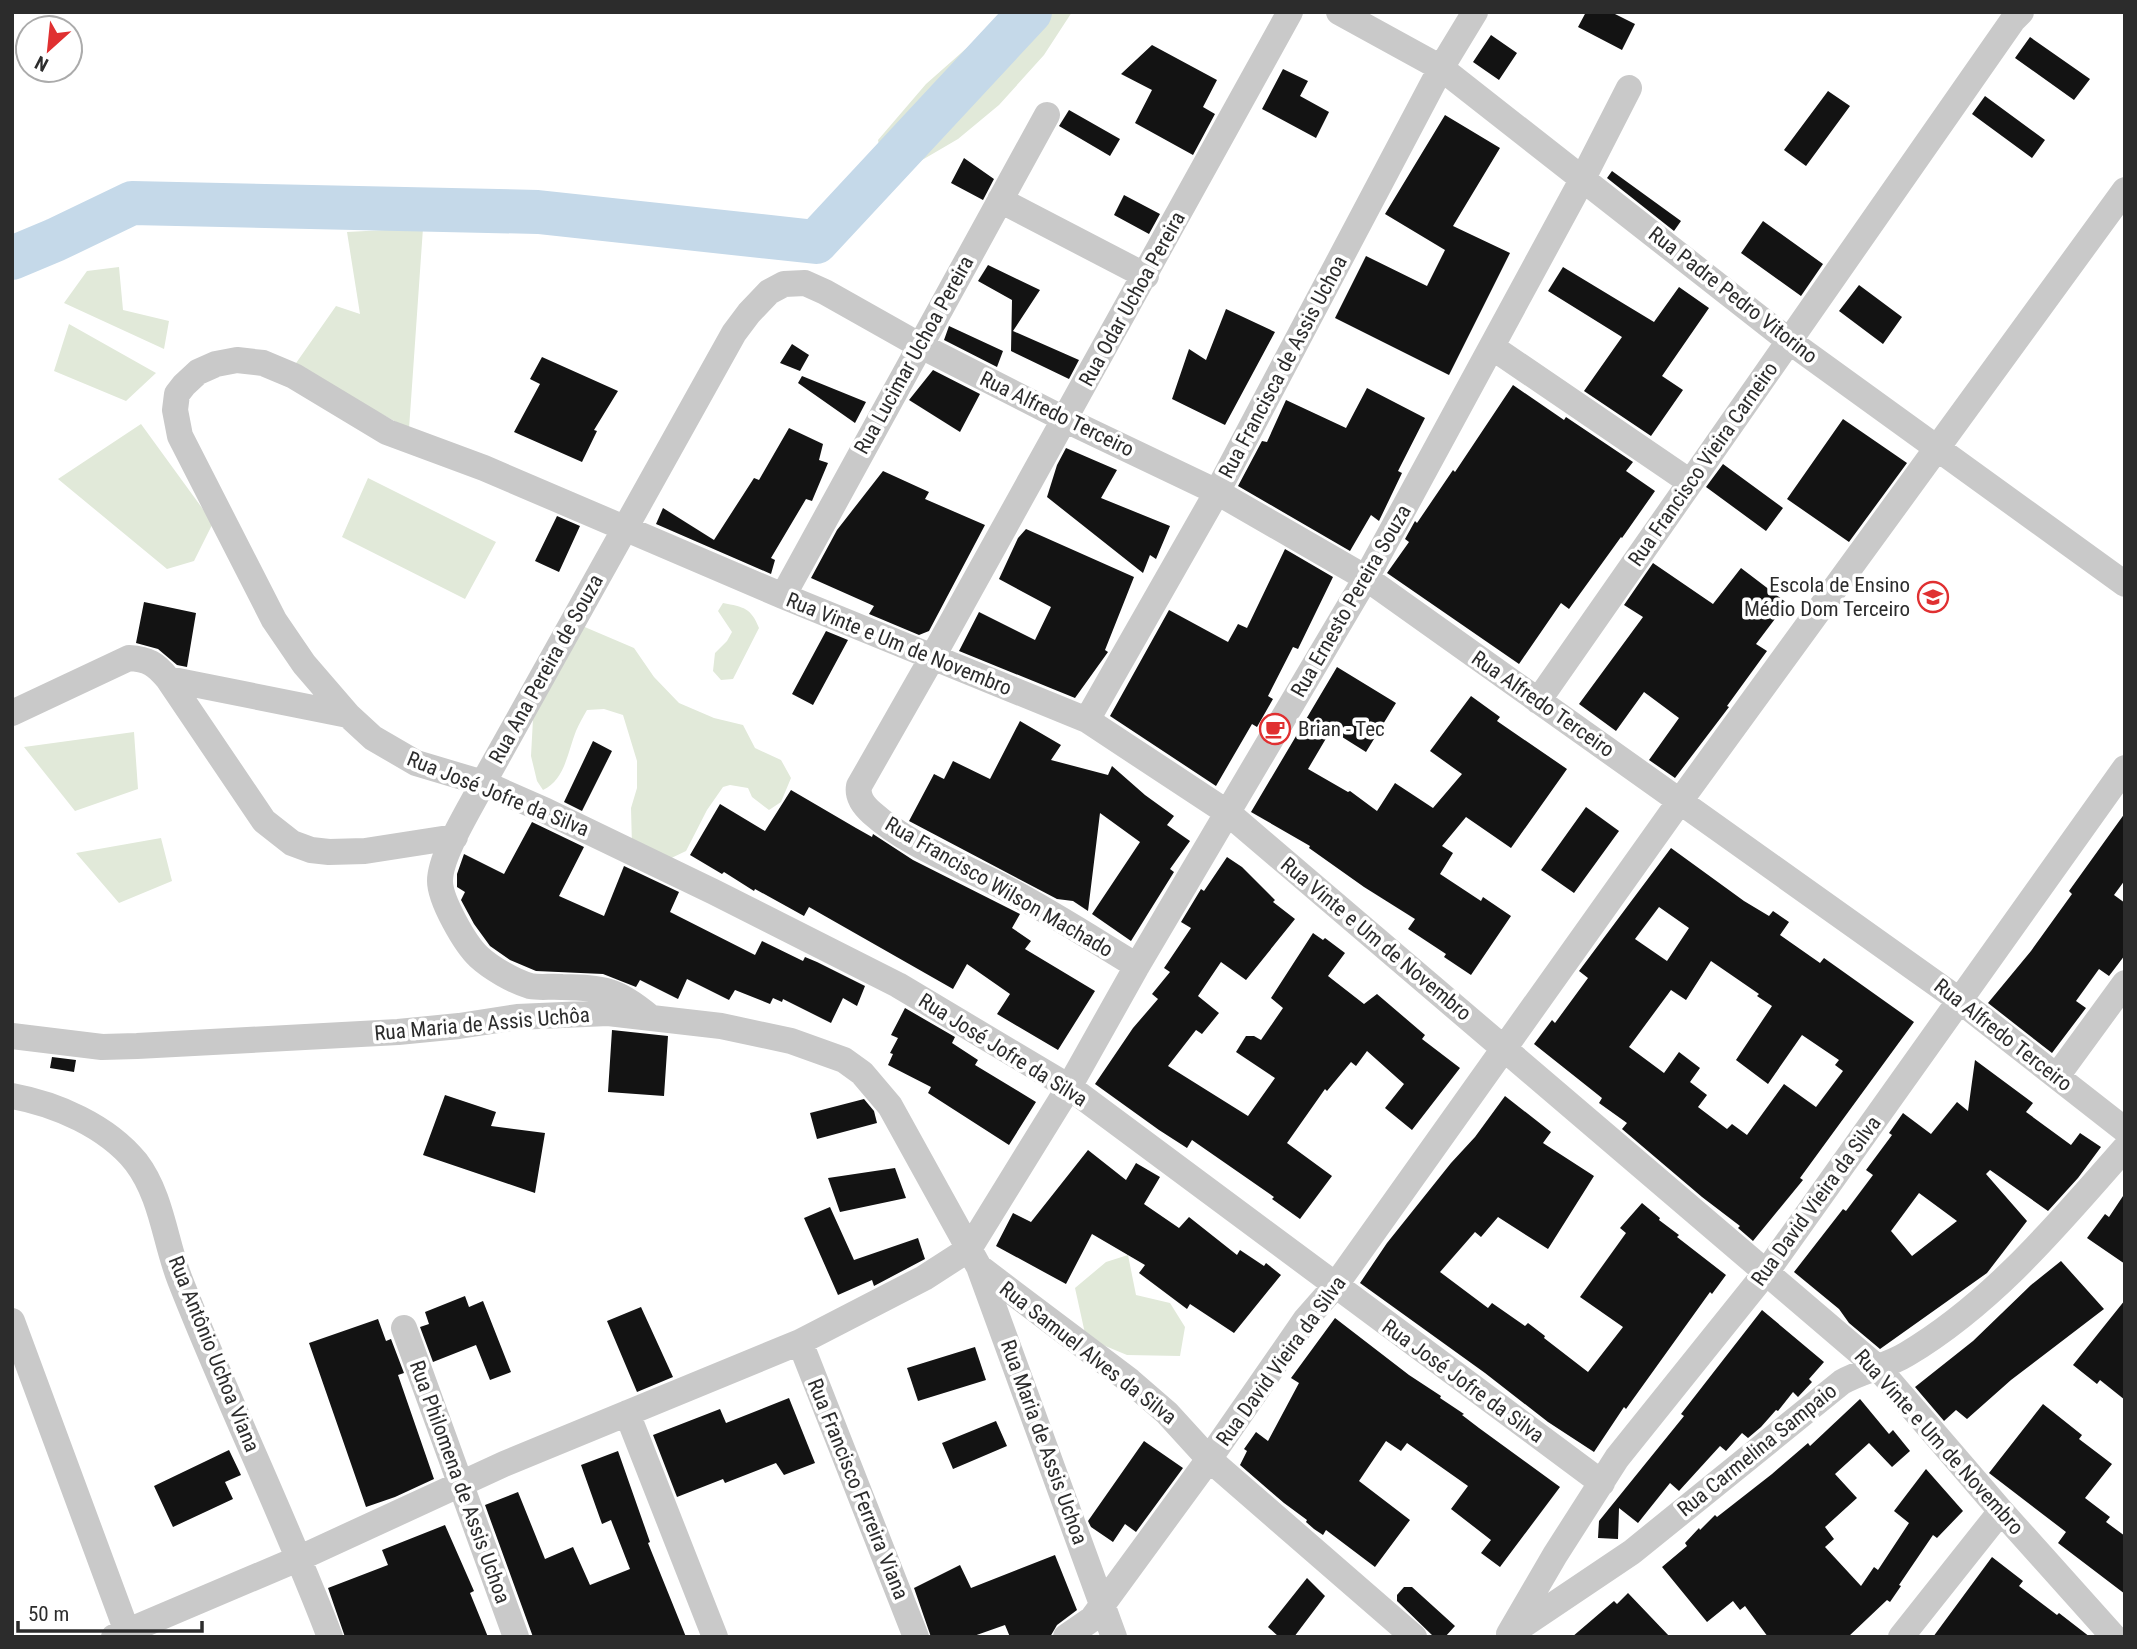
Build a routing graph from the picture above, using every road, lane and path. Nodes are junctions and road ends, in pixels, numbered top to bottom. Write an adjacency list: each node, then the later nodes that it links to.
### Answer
1 (1290, 12): 11 (street, Rua Odar Uchoa Pereira)
2 (1339, 12): 5 (street, Rua Padre Pedro Vitorino)
3 (1475, 12): 5 (street, Rua Francisca de Assis Uchoa)
4 (2017, 16): 13 (street, Rua Francisco Vieira Carneiro)
5 (1441, 68): 8 (street, Rua Padre Pedro Vitorino); 20 (street, Rua Francisca de Assis Uchoa)
6 (1629, 88): 8 (street, Rua Ernesto Pereira Souza)
7 (1047, 115): 10 (street, Rua Lucimar Uchoa Pereira)
8 (1582, 180): 13 (street, Rua Padre Pedro Vitorino); 15 (street, Rua Ernesto Pereira Souza)
9 (2125, 190): 17 (street)
10 (1000, 200): 11 (street); 14 (street, Rua Lucimar Uchoa Pereira)
11 (1146, 276): 16 (street, Rua Odar Uchoa Pereira)
12 (734, 333): 14 (street, Rua Alfredo Terceiro); 21 (street, Rua Ana Pereira de Souza)
13 (1789, 341): 17 (street, Rua Padre Pedro Vitorino); 19 (street, Rua Francisco Vieira Carneiro)
14 (919, 345): 16 (street, Rua Alfredo Terceiro); 24 (street, Rua Lucimar Uchoa Pereira)
15 (1492, 347): 19 (street); 22 (street, Rua Ernesto Pereira Souza)
16 (1064, 419): 20 (street, Rua Alfredo Terceiro); 25 (street, Rua Odar Uchoa Pereira)
17 (1938, 448): 23 (street, Rua Padre Pedro Vitorino); 33 (street)
18 (484, 468): 21 (street, Rua Vinte e Um de Novembro); 29 (street, Rua José Jofre da Silva)
19 (1690, 482): 27 (street, Rua Francisco Vieira Carneiro)
20 (1217, 492): 22 (street, Rua Alfredo Terceiro); 30 (street, Rua Francisca de Assis Uchoa)
21 (623, 529): 24 (street, Rua Vinte e Um de Novembro); 32 (street, Rua Ana Pereira de Souza)
22 (1366, 578): 27 (street, Rua Alfredo Terceiro); 34 (street, Rua Ernesto Pereira Souza)
23 (2125, 584)
24 (783, 596): 25 (street, Rua Vinte e Um de Novembro)
25 (932, 658): 30 (street, Rua Vinte e Um de Novembro); 38 (street, Rua Francisco Wilson Machado)
26 (167, 679): 28 (street); 29 (street); 36 (street)
27 (1538, 701): 33 (street, Rua Alfredo Terceiro)
28 (12, 713)
29 (348, 715): 32 (street, Rua José Jofre da Silva)
30 (1087, 720): 34 (street, Rua Vinte e Um de Novembro)
31 (2125, 768): 40 (street, Rua David Vieira da Silva)
32 (483, 783): 35 (street, Rua Ana Pereira de Souza); 45 (street, Rua José Jofre da Silva)
33 (1680, 801): 40 (street, Rua Alfredo Terceiro); 43 (street, Rua David Vieira da Silva)
34 (1228, 813): 38 (street, Rua Ernesto Pereira Souza); 43 (street, Rua Vinte e Um de Novembro)
35 (455, 838): 36 (street); 37 (street, Rua Ana Pereira de Souza)
36 (412, 845): 37 (street)
37 (440, 881): 41 (street)
38 (1137, 966): 45 (street, Rua Ernesto Pereira Souza)
39 (2125, 983): 44 (street)
40 (1959, 1000): 44 (street, Rua Alfredo Terceiro); 50 (street, Rua David Vieira da Silva)
41 (650, 1017): 42 (street, Rua Maria de Assis Uchôa); 49 (street, Rua Maria de Assis Uchôa)
42 (12, 1036)
43 (1504, 1048): 50 (street, Rua Vinte e Um de Novembro); 51 (street, Rua David Vieira da Silva)
44 (2057, 1076): 47 (street, Rua Alfredo Terceiro)
45 (1069, 1087): 49 (street, Rua Ernesto Pereira Souza); 51 (street, Rua José Jofre da Silva)
46 (12, 1096): 61 (street, Rua Antônio Uchoa Viana)
47 (2125, 1130)
48 (2125, 1148): 55 (street, Rua Carmelina Sampaio)
49 (974, 1258): 54 (street); 57 (street, Rua Samuel Alves da Silva); 62 (street, Rua Maria de Assis Uchoa)
50 (1767, 1271): 55 (street, Rua Vinte e Um de Novembro); 58 (street, Rua David Vieira da Silva)
51 (1335, 1286): 57 (street, Rua David Vieira da Silva); 58 (street, Rua José Jofre da Silva)
52 (12, 1321): 63 (street)
53 (404, 1328): 59 (street, Rua Philomena de Assis Uchoa)
54 (800, 1342): 56 (street); 68 (street, Rua Francisco Ferreira Viana)
55 (1878, 1368): 60 (street, Rua Vinte e Um de Novembro); 64 (street, Rua Carmelina Sampaio)
56 (627, 1413): 59 (street); 67 (street)
57 (1209, 1459): 62 (street, Rua David Vieira da Silva); 71 (street, Rua Samuel Alves da Silva)
58 (1602, 1483): 64 (street, Rua David Vieira da Silva)
59 (460, 1484): 61 (street); 66 (street, Rua Philomena de Assis Uchoa)
60 (2001, 1511): 72 (street); 73 (street, Rua Vinte e Um de Novembro)
61 (300, 1558): 63 (street); 65 (street, Rua Antônio Uchoa Viana)
62 (1103, 1602): 69 (street, Rua David Vieira da Silva); 70 (street, Rua Maria de Assis Uchoa)
63 (124, 1635)
64 (1507, 1636)
65 (330, 1637)
66 (516, 1637)
67 (715, 1637)
68 (916, 1637)
69 (1066, 1637)
70 (1114, 1637)
71 (1414, 1637)
72 (1900, 1637)
73 (2114, 1637)

